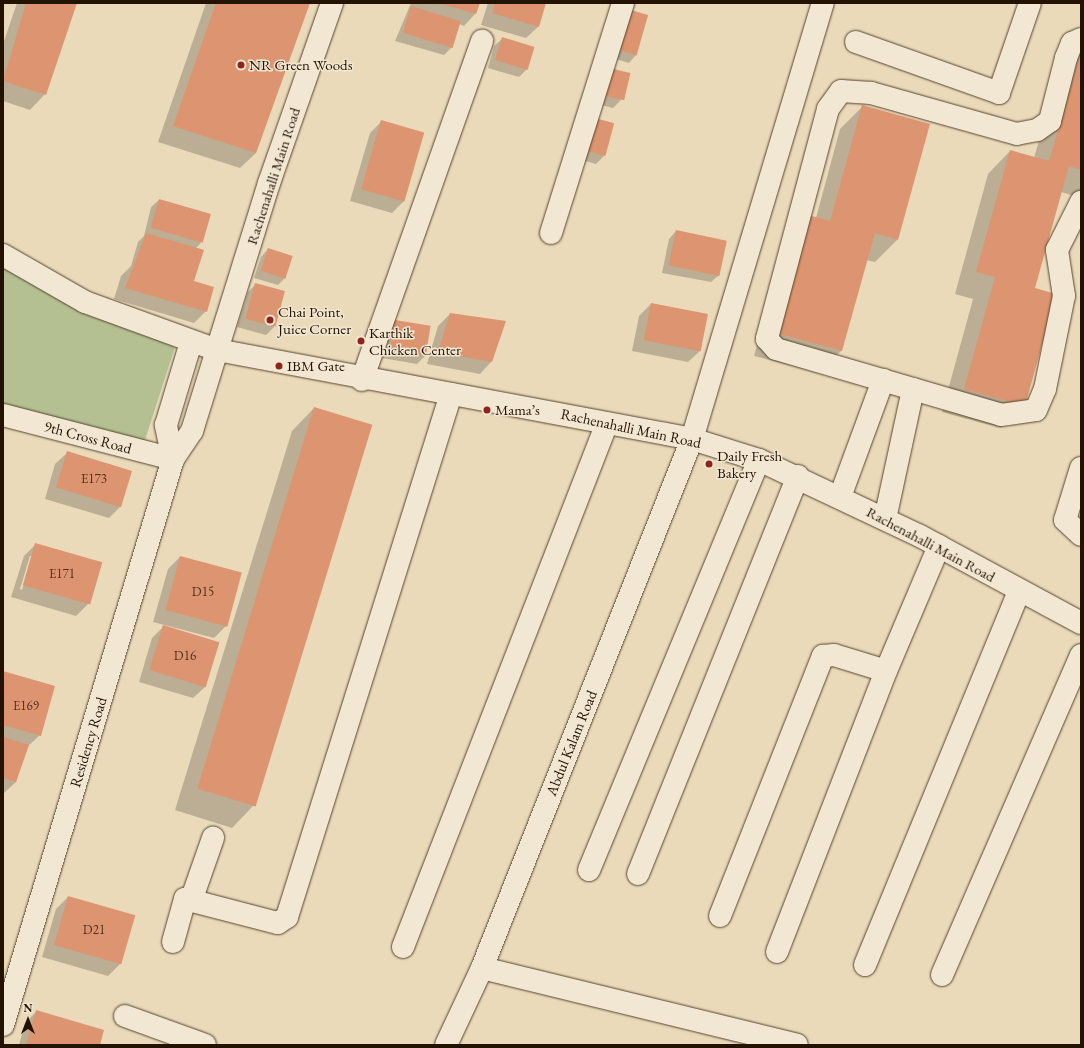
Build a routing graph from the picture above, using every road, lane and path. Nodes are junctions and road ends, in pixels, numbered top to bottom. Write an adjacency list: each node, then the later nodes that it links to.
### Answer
1 (332, 3): 12 (street, Rachenahalli Main Road)
2 (623, 3): 9 (street)
3 (823, 3): 19 (street, Abdul Kalam Road)
4 (1030, 3): 7 (street)
5 (1081, 39): 14 (street)
6 (482, 41): 13 (street)
7 (856, 42)
8 (1081, 202): 15 (street)
9 (552, 233)
10 (3, 255): 11 (street, Rachenahalli Main Road)
11 (191, 342): 12 (street, Rachenahalli Main Road); 20 (street, Residency Road)
12 (217, 350): 13 (street, Rachenahalli Main Road); 20 (street, Residency Road)
13 (362, 380): 16 (street, Rachenahalli Main Road)
14 (883, 380): 15 (street); 24 (street)
15 (913, 389): 25 (street)
16 (451, 394): 18 (street, Rachenahalli Main Road); 35 (street)
17 (3, 415): 20 (street, 9th Cross Road)
18 (607, 423): 19 (street, Rachenahalli Main Road); 38 (street)
19 (692, 439): 21 (street, Rachenahalli Main Road); 41 (street, Abdul Kalam Road)
20 (173, 459): 44 (street, Residency Road)
21 (759, 460): 23 (street, Rachenahalli Main Road); 33 (street)
22 (1081, 468): 26 (street)
23 (798, 476): 24 (street, Rachenahalli Main Road); 34 (street)
24 (840, 497): 25 (street, Rachenahalli Main Road)
25 (885, 519): 27 (street, Rachenahalli Main Road)
26 (1081, 535)
27 (939, 546): 28 (street, Rachenahalli Main Road); 31 (street)
28 (1019, 592): 29 (street, Rachenahalli Main Road); 40 (street)
29 (1081, 623)
30 (1081, 655): 42 (street)
31 (886, 671): 36 (street); 39 (street)
32 (213, 838): 35 (street)
33 (589, 870)
34 (638, 874)
35 (192, 898): 37 (street)
36 (720, 916)
37 (173, 942)
38 (403, 947)
39 (777, 952)
40 (865, 965)
41 (482, 968): 46 (street, Abdul Kalam Road); 47 (street)
42 (942, 975)
43 (125, 1016): 45 (street)
44 (3, 1025)
45 (205, 1045)
46 (446, 1045)
47 (796, 1045)

